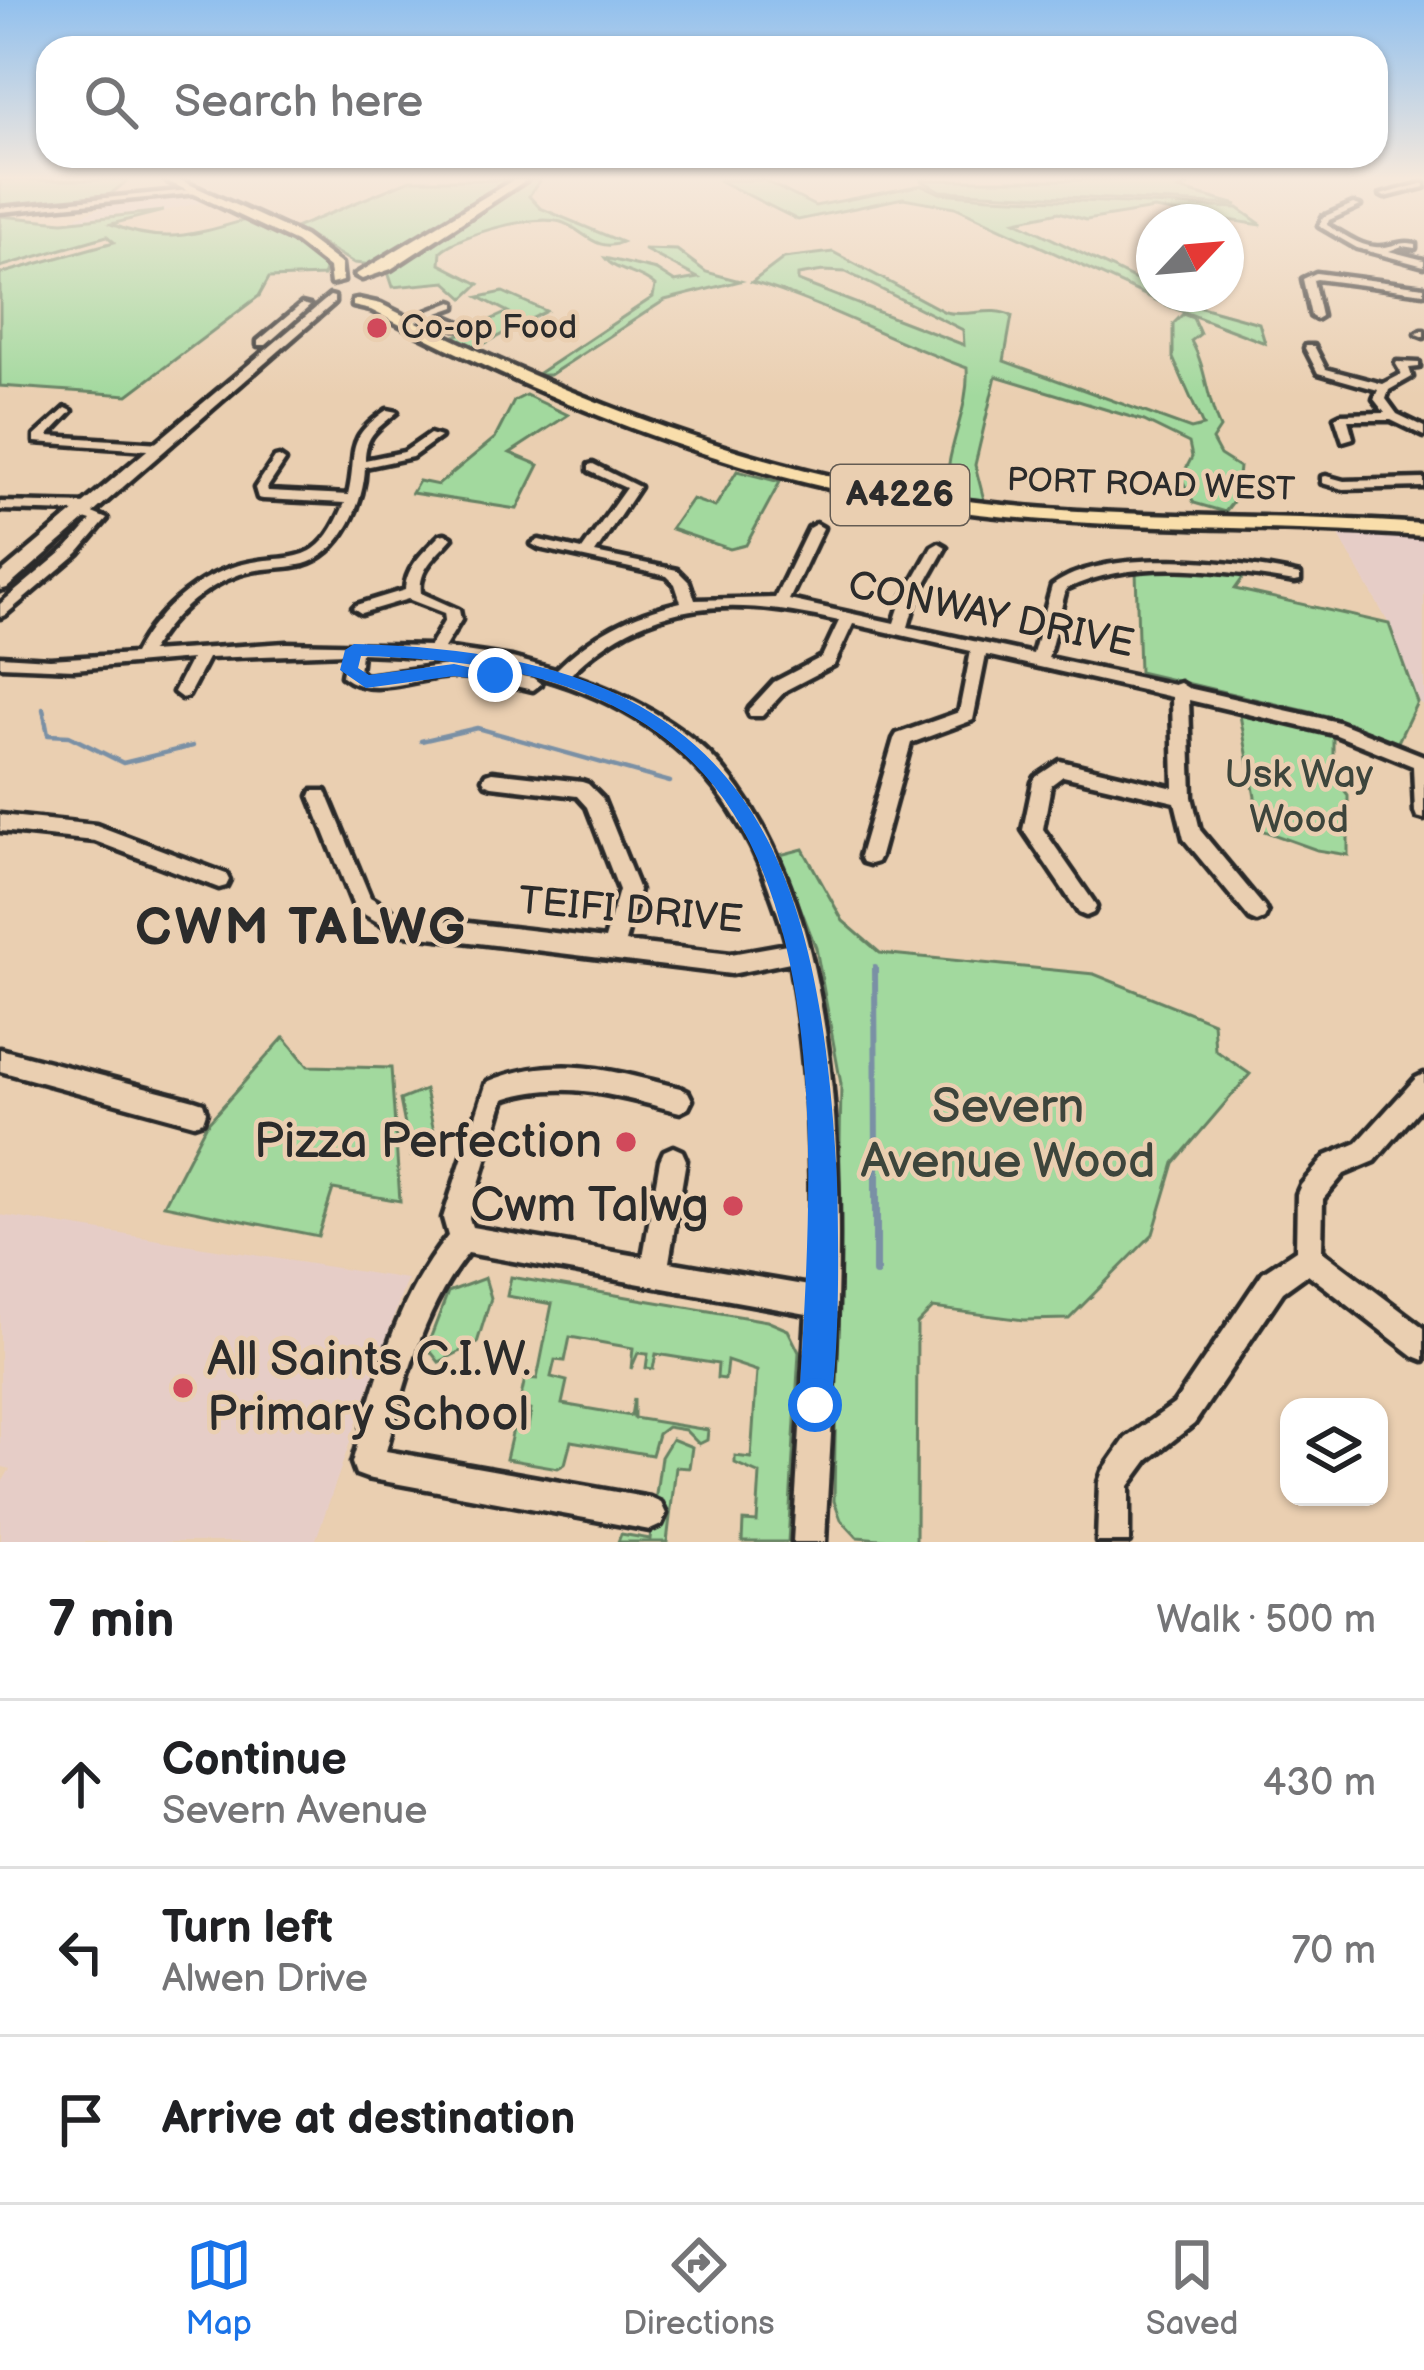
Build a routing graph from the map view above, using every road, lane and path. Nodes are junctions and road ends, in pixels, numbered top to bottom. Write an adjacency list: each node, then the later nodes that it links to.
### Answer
1 (320, 252): 7 (main road)
2 (321, 252): 6 (main road, PORT ROAD WEST / A4226)
3 (413, 252): 6 (main road)
4 (1379, 253): 5 (street)
5 (1424, 263)
6 (374, 278): 7 (main road); 10 (main road); 15 (main road, PORT ROAD WEST / A4226)
7 (336, 281): 9 (main road)
8 (1424, 290): 14 (street)
9 (330, 300): 10 (main road, PORT ROAD WEST); 17 (main road)
10 (355, 303): 15 (main road, PORT ROAD WEST / A4226); 17 (main road)
11 (304, 304): 17 (street)
12 (452, 304): 13 (street)
13 (429, 313): 15 (street); 16 (street)
14 (1316, 316)
15 (406, 322): 37 (main road, PORT ROAD WEST / A4226)
16 (459, 326)
17 (277, 338): 27 (main road)
18 (1310, 348): 20 (street)
19 (1414, 365): 20 (street)
20 (1384, 388): 23 (street)
21 (65, 411): 27 (street)
22 (391, 412): 29 (street)
23 (1393, 416): 24 (street); 26 (street)
24 (1424, 432)
25 (434, 437): 29 (street)
26 (1347, 438)
27 (161, 447): 35 (main road)
28 (279, 461): 33 (street)
29 (358, 464): 33 (street)
30 (593, 467): 41 (street)
31 (1326, 480): 32 (street)
32 (1424, 483)
33 (352, 499): 55 (street)
34 (0, 506): 35 (street)
35 (86, 511): 43 (main road); 48 (street)
36 (816, 527): 45 (street)
37 (1424, 530)
38 (445, 538): 44 (street)
39 (539, 544): 41 (street)
40 (943, 545): 50 (street)
41 (586, 555): 46 (street)
42 (1284, 579): 56 (street)
43 (0, 584)
44 (411, 592): 47 (street); 54 (street)
45 (780, 603): 46 (street, CONWAY DRIVE); 49 (street, CONWAY DRIVE)
46 (689, 604): 58 (street, CONWAY DRIVE)
47 (361, 608)
48 (0, 612)
49 (848, 618): 50 (street, CONWAY DRIVE); 62 (street)
50 (901, 629): 51 (street, CONWAY DRIVE)
51 (980, 646): 56 (street, CONWAY DRIVE); 69 (street)
52 (354, 650): 53 (street); 54 (street); 59 (street)
53 (203, 652): 55 (street); 61 (street)
54 (434, 652): 58 (street)
55 (139, 659): 57 (street)
56 (1040, 659): 60 (street, CONWAY DRIVE)
57 (0, 661)
58 (558, 676): 74 (street)
59 (533, 684)
60 (1180, 689): 63 (street, CONWAY DRIVE); 66 (street)
61 (182, 692)
62 (756, 712)
63 (1423, 762): 67 (street)
64 (492, 779): 73 (street)
65 (319, 796): 73 (street, TEIFI DRIVE)
66 (1183, 796): 71 (street); 72 (street)
67 (1424, 812)
68 (0, 823): 70 (street)
69 (870, 856)
70 (219, 880)
71 (1086, 907)
72 (1257, 913)
73 (613, 947): 74 (street, TEIFI DRIVE)
74 (798, 951): 83 (street)
75 (0, 1060): 78 (street)
76 (1424, 1087): 81 (street)
77 (680, 1100): 80 (street)
78 (194, 1112)
79 (673, 1160): 82 (street)
80 (462, 1239): 82 (street); 85 (street)
81 (1309, 1257): 84 (street); 87 (street)
82 (654, 1273): 83 (street)
83 (820, 1302): 86 (street)
84 (1424, 1346)
85 (650, 1514)
86 (809, 1542)
87 (1113, 1542)

